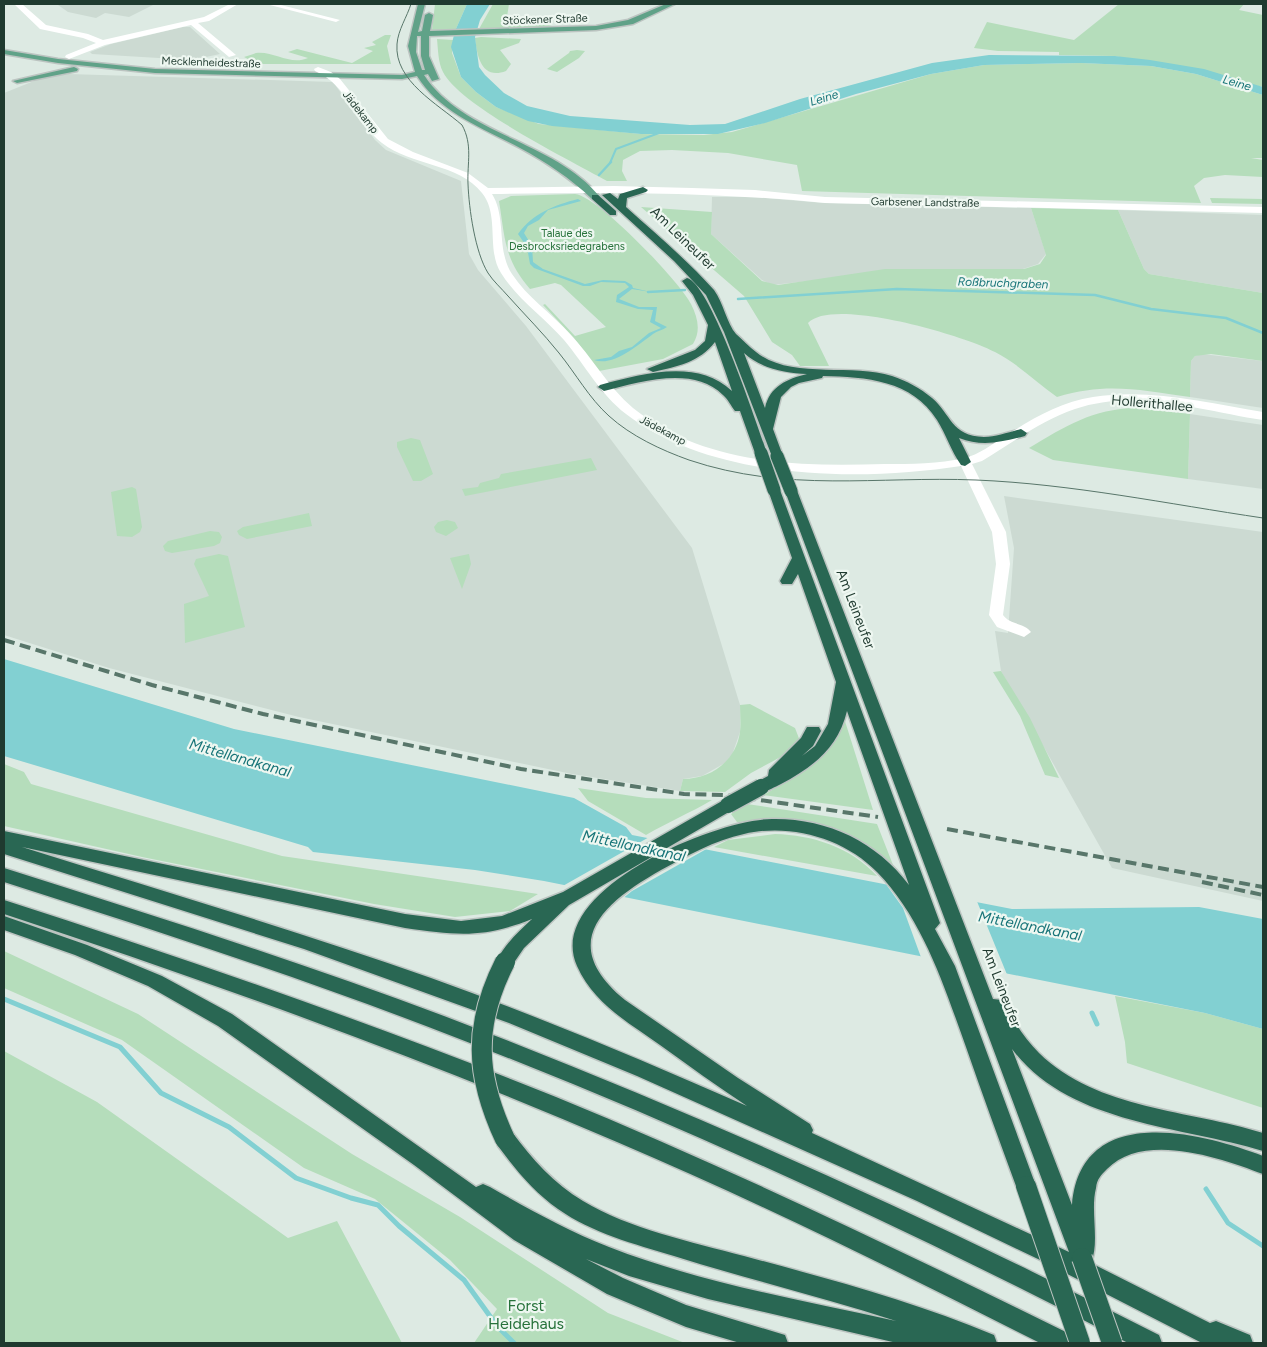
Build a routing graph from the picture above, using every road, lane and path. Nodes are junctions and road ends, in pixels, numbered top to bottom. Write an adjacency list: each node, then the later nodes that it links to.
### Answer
1 (17, 4): 11 (street)
2 (235, 4): 8 (street)
3 (269, 4): 7 (street)
4 (421, 4): 9 (main road)
5 (672, 4): 10 (main road, Stöckener Straße)
6 (430, 6): 10 (main road, Am Leineufer)
7 (336, 20)
8 (193, 23): 11 (street); 14 (street)
9 (414, 34): 10 (main road, Stöckener Straße); 19 (main road)
10 (425, 34): 20 (main road, Am Leineufer)
11 (102, 43): 15 (street)
12 (4, 45): 15 (main road, Mecklenheidestraße)
13 (7, 52): 16 (main road, Mecklenheidestraße); 23 (main road)
14 (232, 55)
15 (69, 56): 16 (main road); 18 (main road, Mecklenheidestraße)
16 (58, 61): 17 (main road, Mecklenheidestraße); 23 (main road)
17 (108, 67): 21 (main road, Mecklenheidestraße); 23 (main road)
18 (318, 69): 19 (main road, Mecklenheidestraße); 21 (street, Jädekamp)
19 (419, 72): 20 (main road); 22 (main road, Mecklenheidestraße); 27 (main road, Am Leineufer)
20 (430, 72): 27 (main road, Am Leineufer)
21 (333, 76): 22 (main road, Mecklenheidestraße); 24 (street, Jädekamp)
22 (359, 76): 24 (street, Jädekamp)
23 (13, 83)
24 (342, 87): 26 (street, Jädekamp)
25 (643, 190): 27 (street, Garbsener Landstraße); 28 (highway); 29 (street, Garbsener Landstraße)
26 (486, 191): 27 (street); 33 (street, Jädekamp)
27 (598, 192): 28 (highway, Am Leineufer); 30 (highway, Am Leineufer)
28 (621, 207): 31 (highway, Am Leineufer)
29 (1263, 210)
30 (714, 325): 33 (highway); 38 (highway, Am Leineufer)
31 (730, 332): 32 (highway); 36 (highway, Am Leineufer)
32 (802, 373): 35 (highway); 36 (highway)
33 (601, 384): 38 (highway); 39 (street, Jädekamp)
34 (1263, 416): 37 (street, Hollerithallee)
35 (948, 428): 37 (highway); 39 (highway)
36 (767, 431): 53 (highway, Am Leineufer, bridge)
37 (1021, 433): 39 (street, Hollerithallee)
38 (759, 448): 40 (highway, Am Leineufer, bridge)
39 (965, 462): 42 (street)
40 (799, 558): 41 (highway); 43 (highway, Am Leineufer)
41 (787, 581)
42 (1024, 632)
43 (842, 675): 45 (highway); 52 (highway, Am Leineufer)
44 (813, 731): 45 (highway)
45 (761, 787): 49 (highway, bridge)
46 (4, 837): 49 (highway)
47 (4, 848): 56 (highway)
48 (4, 875): 66 (highway)
49 (569, 897): 62 (highway, bridge)
50 (4, 907): 63 (highway)
51 (4, 923): 55 (highway)
52 (949, 975): 56 (highway); 64 (highway, Am Leineufer, bridge)
53 (977, 978): 54 (highway); 58 (highway, Am Leineufer)
54 (1263, 1142)
55 (421, 1158): 60 (highway); 61 (highway)
56 (854, 1161): 59 (highway)
57 (1263, 1165): 58 (highway)
58 (1082, 1258): 65 (highway, Am Leineufer, bridge)
59 (1159, 1308): 67 (highway); 68 (highway)
60 (777, 1343)
61 (947, 1343)
62 (986, 1343)
63 (1064, 1343)
64 (1080, 1343)
65 (1112, 1343)
66 (1151, 1343)
67 (1225, 1343)
68 (1242, 1343)

